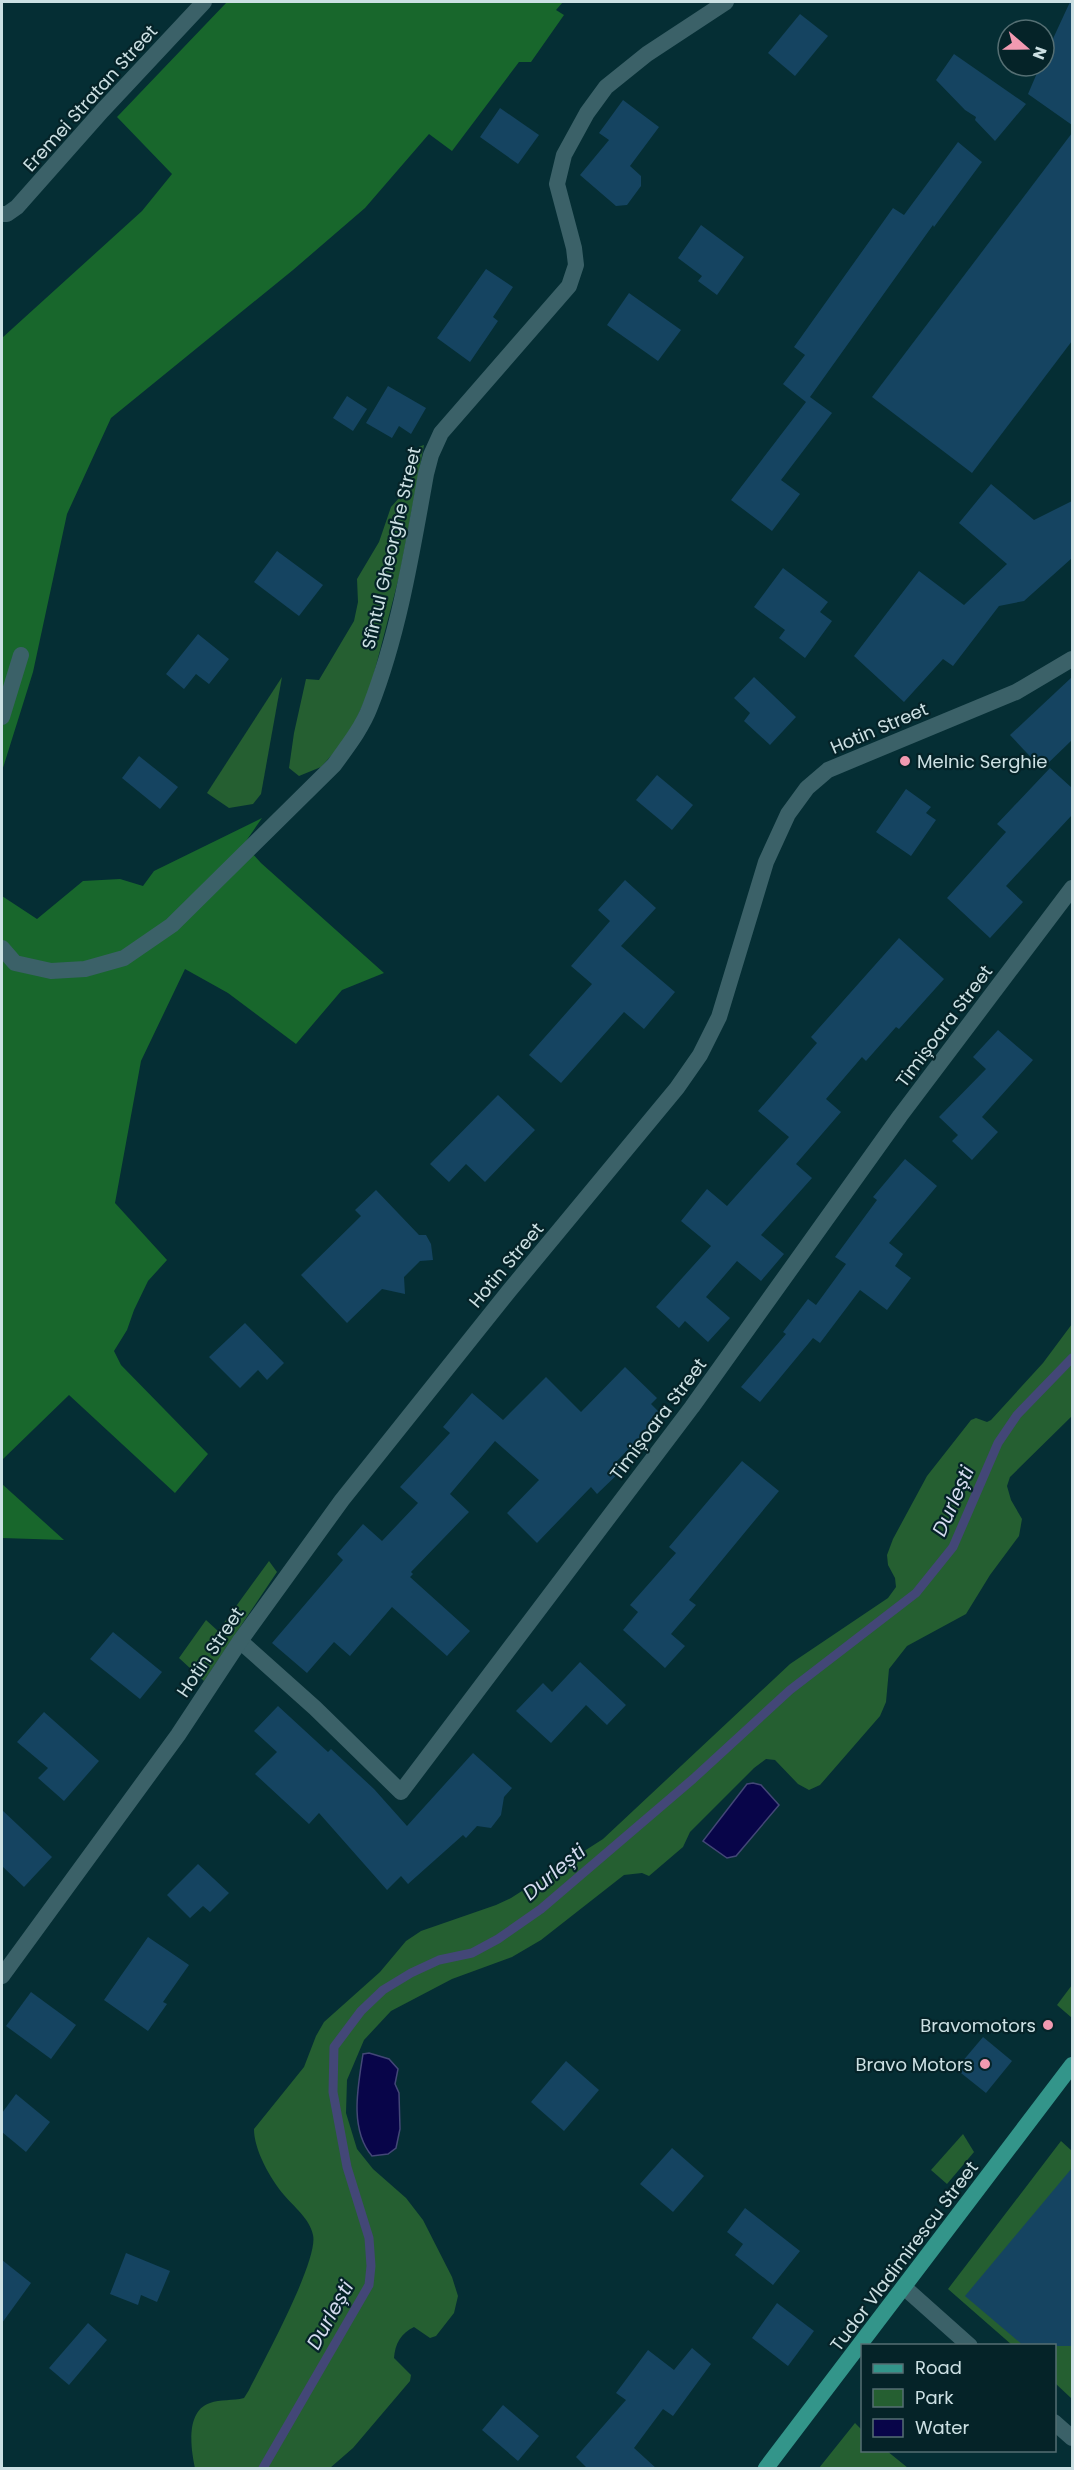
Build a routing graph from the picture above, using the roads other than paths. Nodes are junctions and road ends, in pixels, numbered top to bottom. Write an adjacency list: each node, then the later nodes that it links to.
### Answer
1 (204, 2): 3 (street, Eremei Stratan Street)
2 (726, 2): 8 (street, Sfîntul Gheorghe Street)
3 (2, 213)
4 (21, 655): 6 (street)
5 (1072, 659): 9 (street, Hotin Street)
6 (2, 717)
7 (1072, 888): 9 (street, Timișoara Street)
8 (2, 948)
9 (240, 1641): 10 (street, Hotin Street)
10 (2, 1976)
11 (1072, 2065): 12 (main road, Tudor Vladimirescu Street)
12 (905, 2288): 13 (main road, Tudor Vladimirescu Street); 14 (street)
13 (862, 2344)
14 (968, 2344)
15 (861, 2345): 18 (main road, Tudor Vladimirescu Street)
16 (1056, 2424): 17 (street)
17 (1072, 2438)
18 (766, 2469)

